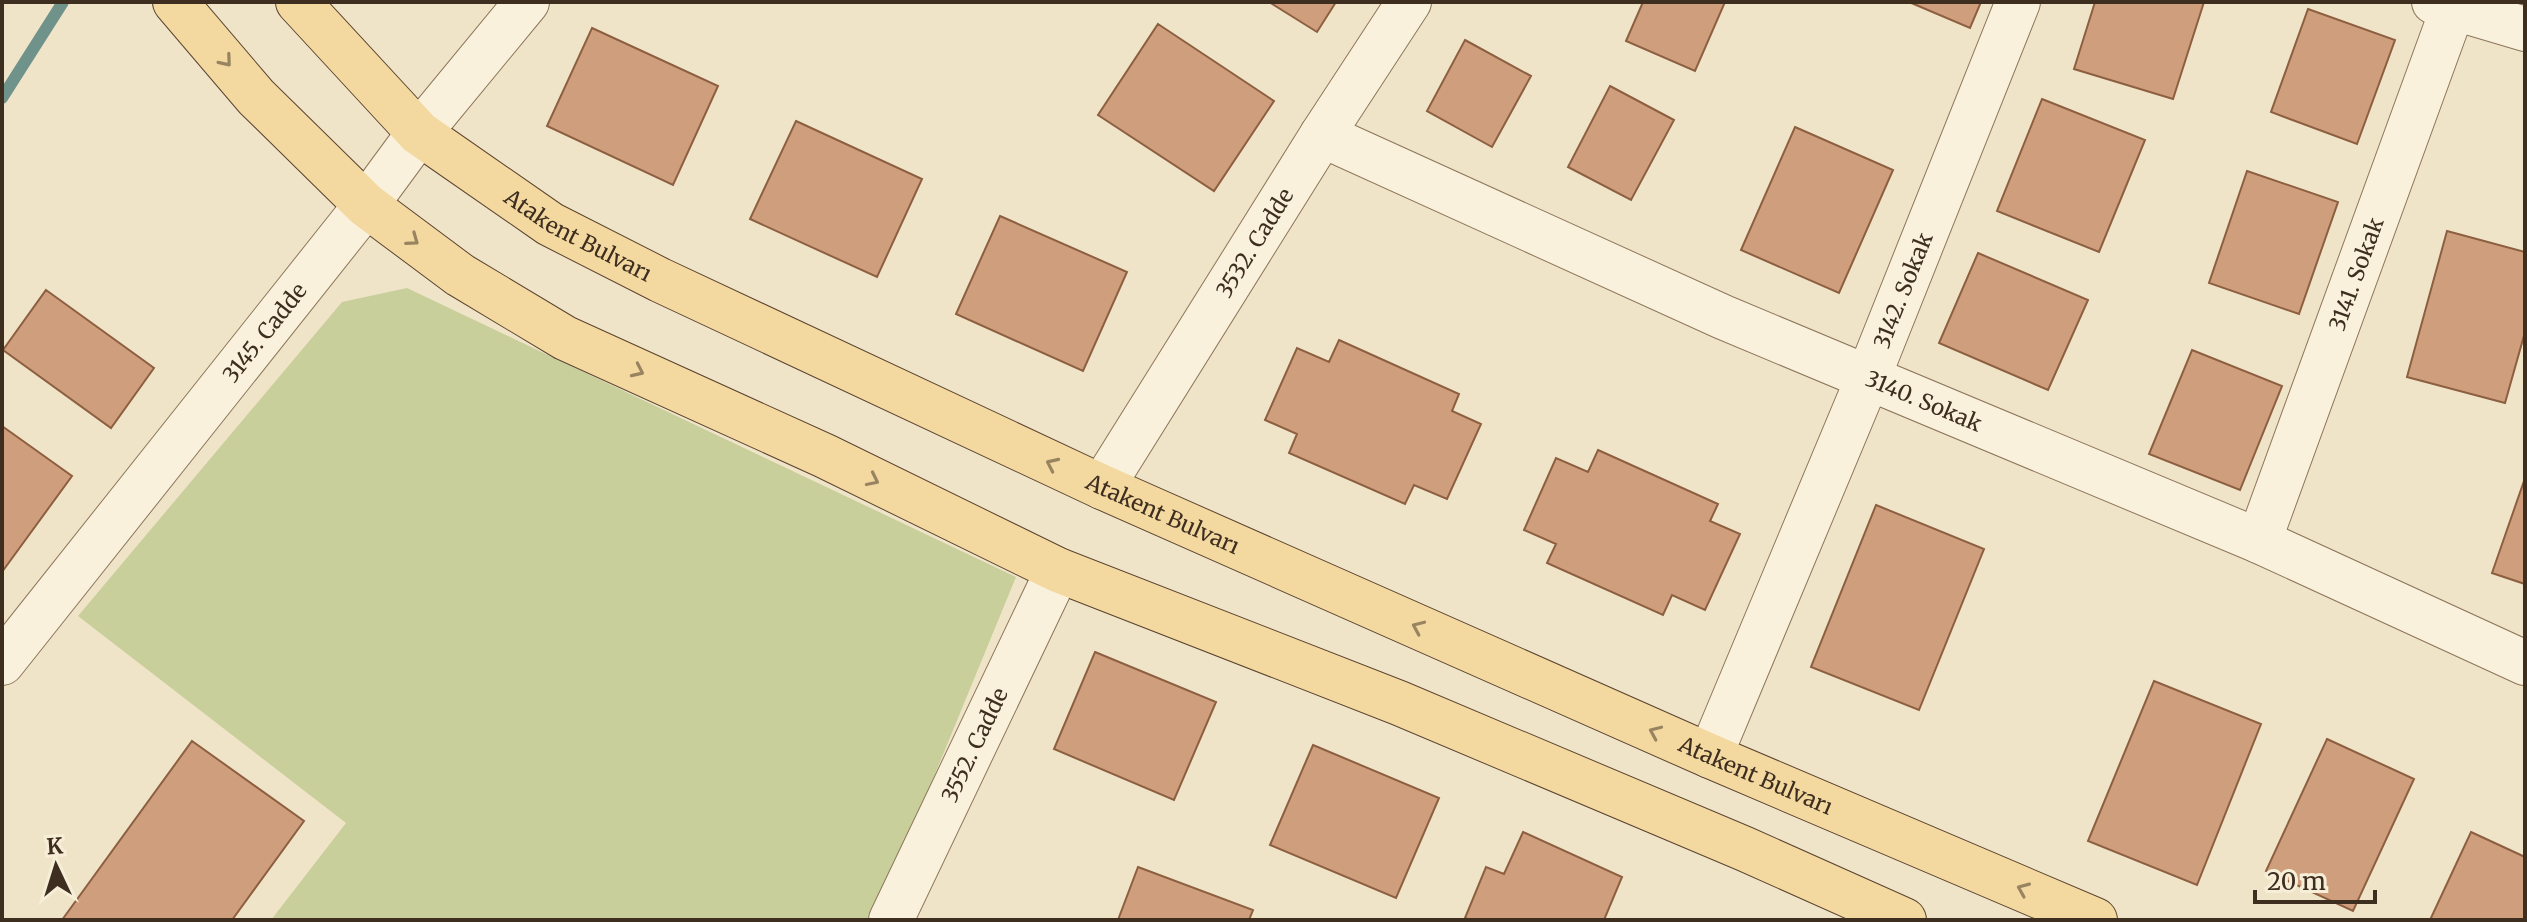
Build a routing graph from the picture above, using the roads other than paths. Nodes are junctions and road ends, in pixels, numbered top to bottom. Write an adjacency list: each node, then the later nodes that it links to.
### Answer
1 (175, 2): 10 (main road, one-way to 10)
2 (298, 2): 8 (main road, Atakent Bulvarı)
3 (527, 2): 8 (street, 3145. Cadde)
4 (1409, 2): 9 (street, 3532. Cadde)
5 (2018, 2): 11 (street, 3142. Sokak)
6 (2444, 5): 7 (street); 13 (street, 3141. Sokak)
7 (2525, 29)
8 (419, 133): 10 (street, 3145. Cadde); 12 (main road, Atakent Bulvarı, one-way to 8)
9 (1322, 135): 11 (street, 3140. Sokak); 12 (street, 3532. Cadde)
10 (366, 205): 14 (main road, one-way to 14); 15 (street, 3145. Cadde)
11 (1868, 378): 13 (street, 3140. Sokak); 17 (street, 3142. Sokak)
12 (1102, 487): 17 (main road, Atakent Bulvarı, one-way to 12)
13 (2259, 541): 16 (street, 3140. Sokak)
14 (1058, 570): 18 (street, 3552. Cadde); 19 (main road)
15 (2, 663)
16 (2525, 663)
17 (1710, 756): 20 (main road, Atakent Bulvarı, one-way to 17)
18 (891, 920)
19 (1904, 920)
20 (2095, 920)

